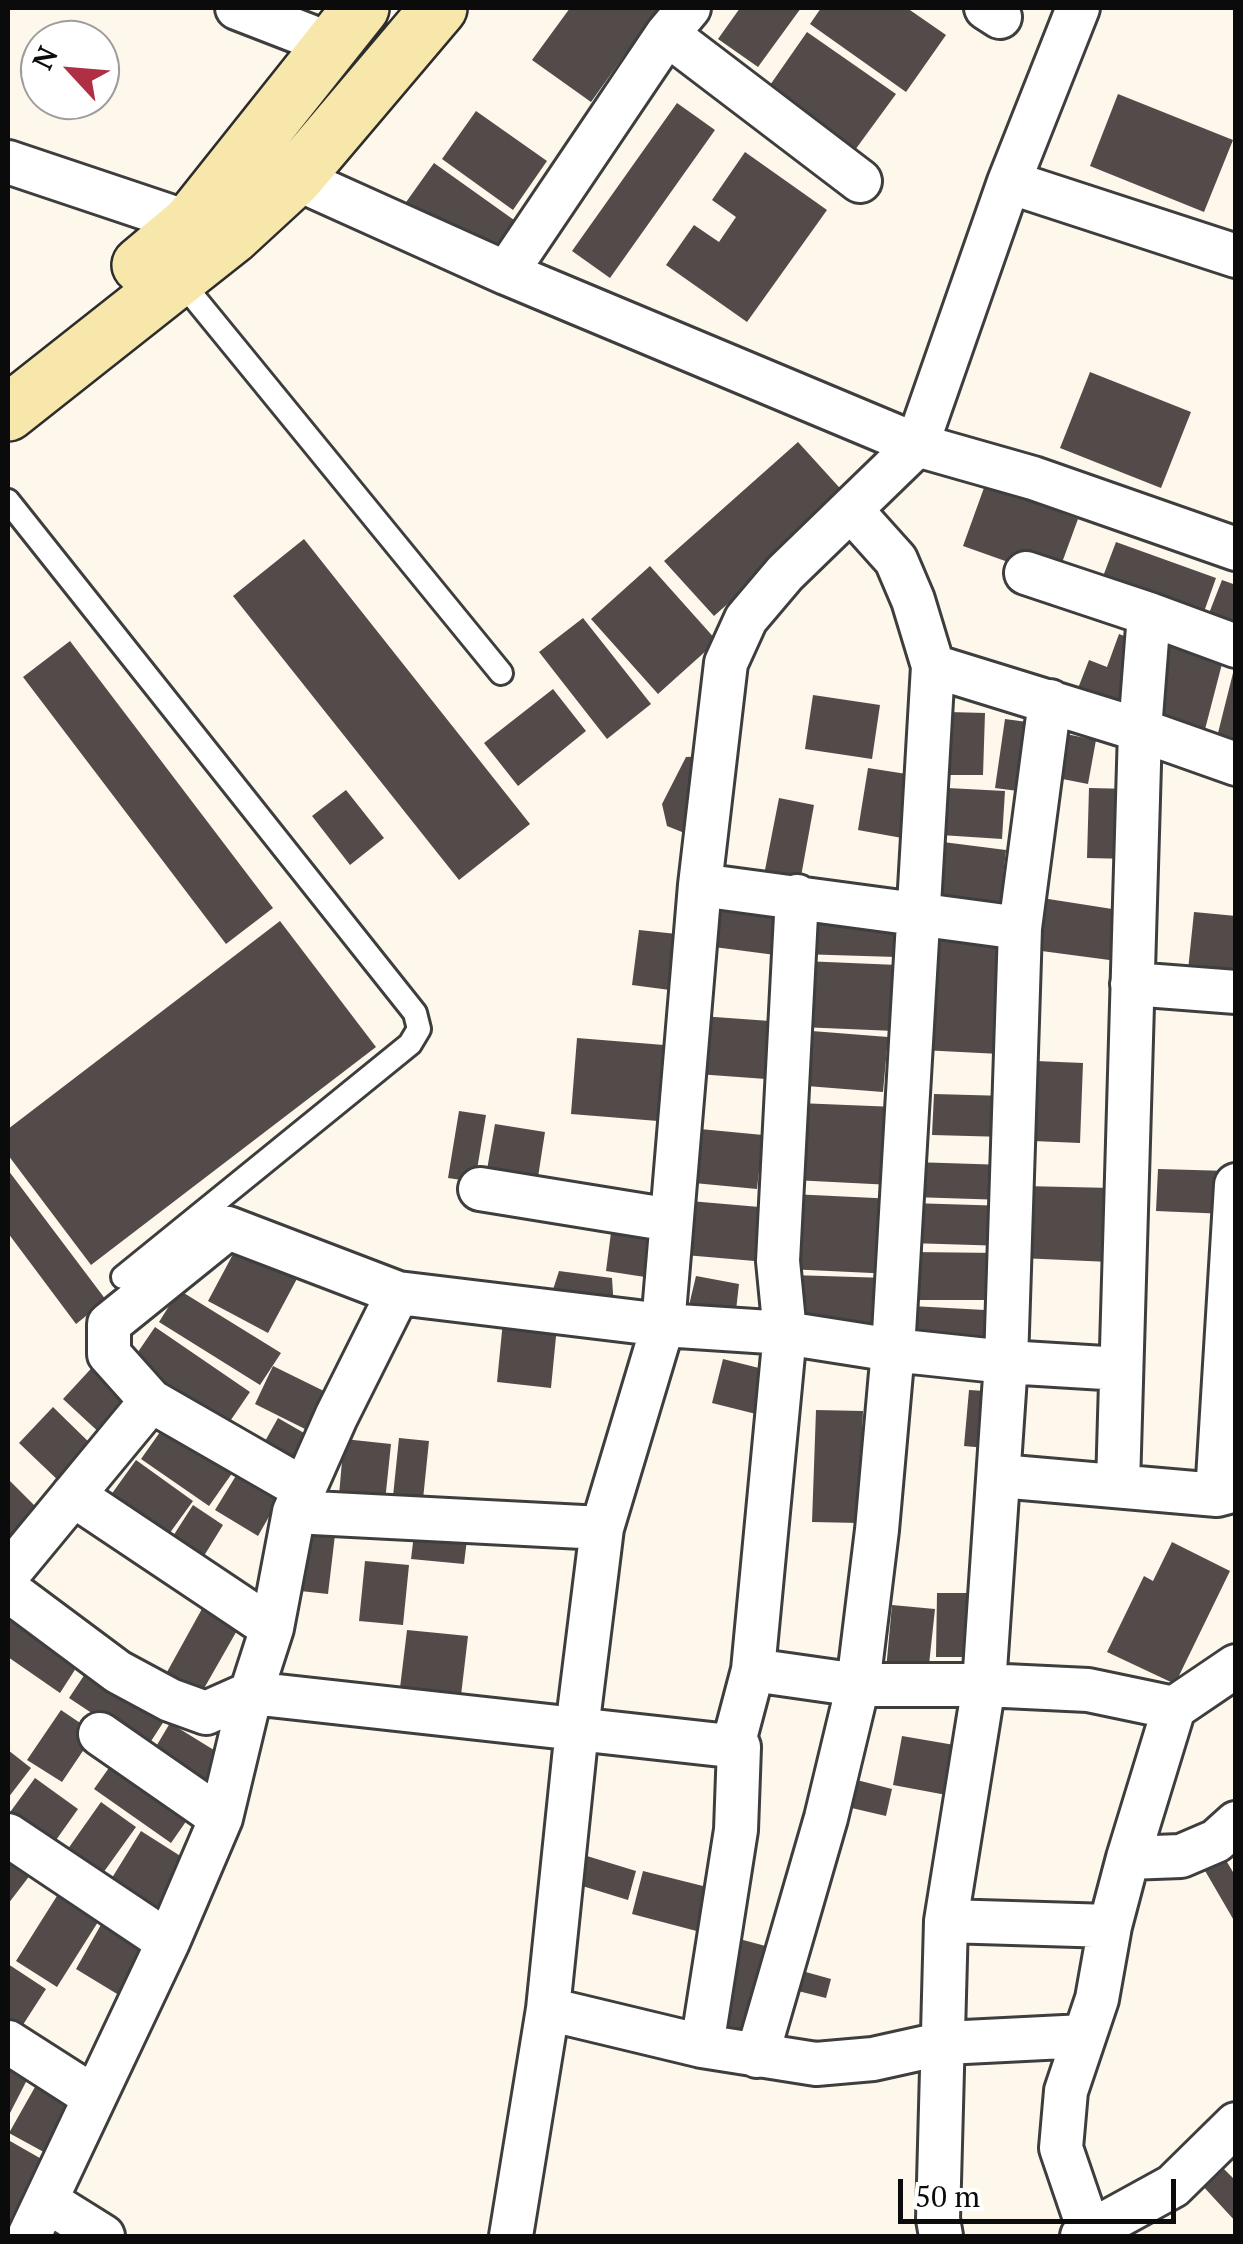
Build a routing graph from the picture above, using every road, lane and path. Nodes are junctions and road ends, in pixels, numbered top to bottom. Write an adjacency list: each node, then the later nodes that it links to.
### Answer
1 (237, 8): 5 (street)
2 (439, 8): 7 (street)
3 (1078, 8): 9 (street)
4 (678, 21): 8 (street); 12 (street)
5 (346, 26): 10 (street)
6 (8, 162): 10 (street)
7 (295, 178): 12 (street); 13 (street)
8 (860, 181)
9 (1010, 182): 11 (street); 16 (street)
10 (190, 223): 14 (street)
11 (1236, 256)
12 (506, 273): 16 (street)
13 (178, 278): 15 (street); 24 (lane)
14 (8, 377)
15 (8, 413)
16 (917, 445): 18 (street); 19 (street)
17 (8, 501): 37 (lane)
18 (852, 511): 23 (street); 28 (street)
19 (1236, 549)
20 (1026, 572): 21 (street)
21 (1149, 614): 22 (street); 26 (street)
22 (1236, 646)
23 (933, 666): 25 (street); 30 (street)
24 (501, 672)
25 (1050, 701): 26 (street); 31 (street)
26 (1140, 730): 27 (street); 32 (street)
27 (1236, 764)
28 (700, 884): 29 (street); 36 (street)
29 (796, 896): 30 (street); 40 (street)
30 (920, 917): 31 (street); 41 (street)
31 (1020, 928): 42 (street)
32 (1132, 984): 33 (street); 43 (street)
33 (1236, 992)
34 (1236, 1185): 47 (street)
35 (480, 1189): 36 (street)
36 (672, 1220): 39 (street)
37 (124, 1277)
38 (398, 1293): 39 (street); 44 (street); 49 (street)
39 (663, 1326): 40 (street); 50 (street)
40 (785, 1333): 41 (street); 55 (street)
41 (893, 1350): 42 (street); 56 (street)
42 (1006, 1362): 43 (street); 45 (street)
43 (1121, 1369): 46 (street)
44 (151, 1401): 48 (street); 49 (street)
45 (1000, 1476): 46 (street); 57 (street)
46 (1118, 1485): 47 (street)
47 (1226, 1492)
48 (73, 1495): 51 (street); 53 (street)
49 (299, 1501): 50 (street); 53 (street)
50 (602, 1528): 60 (street)
51 (8, 1574)
52 (8, 1590): 58 (street)
53 (272, 1628): 58 (street)
54 (1236, 1666): 59 (street)
55 (753, 1670): 56 (street); 62 (street)
56 (858, 1685): 57 (street); 75 (street)
57 (984, 1685): 59 (street); 67 (street)
58 (251, 1693): 60 (street); 63 (street)
59 (1174, 1708): 66 (street)
60 (577, 1729): 62 (street); 70 (street)
61 (100, 1734): 63 (street)
62 (739, 1747): 74 (street)
63 (220, 1818): 69 (street)
64 (1236, 1823): 66 (street)
65 (8, 1835): 69 (street)
66 (1128, 1858): 68 (street)
67 (946, 1921): 68 (street); 73 (street)
68 (1110, 1926): 71 (street)
69 (168, 1942): 76 (street)
70 (548, 2009): 74 (street); 81 (street)
71 (1084, 2036): 73 (street); 79 (street)
72 (8, 2042): 76 (street)
73 (945, 2043): 75 (street); 82 (street)
74 (702, 2046): 75 (street)
75 (757, 2056)
76 (94, 2097): 78 (street)
77 (1236, 2124): 79 (street)
78 (38, 2219): 80 (street)
79 (1086, 2235)
80 (103, 2236)
81 (511, 2236)
82 (941, 2236)

